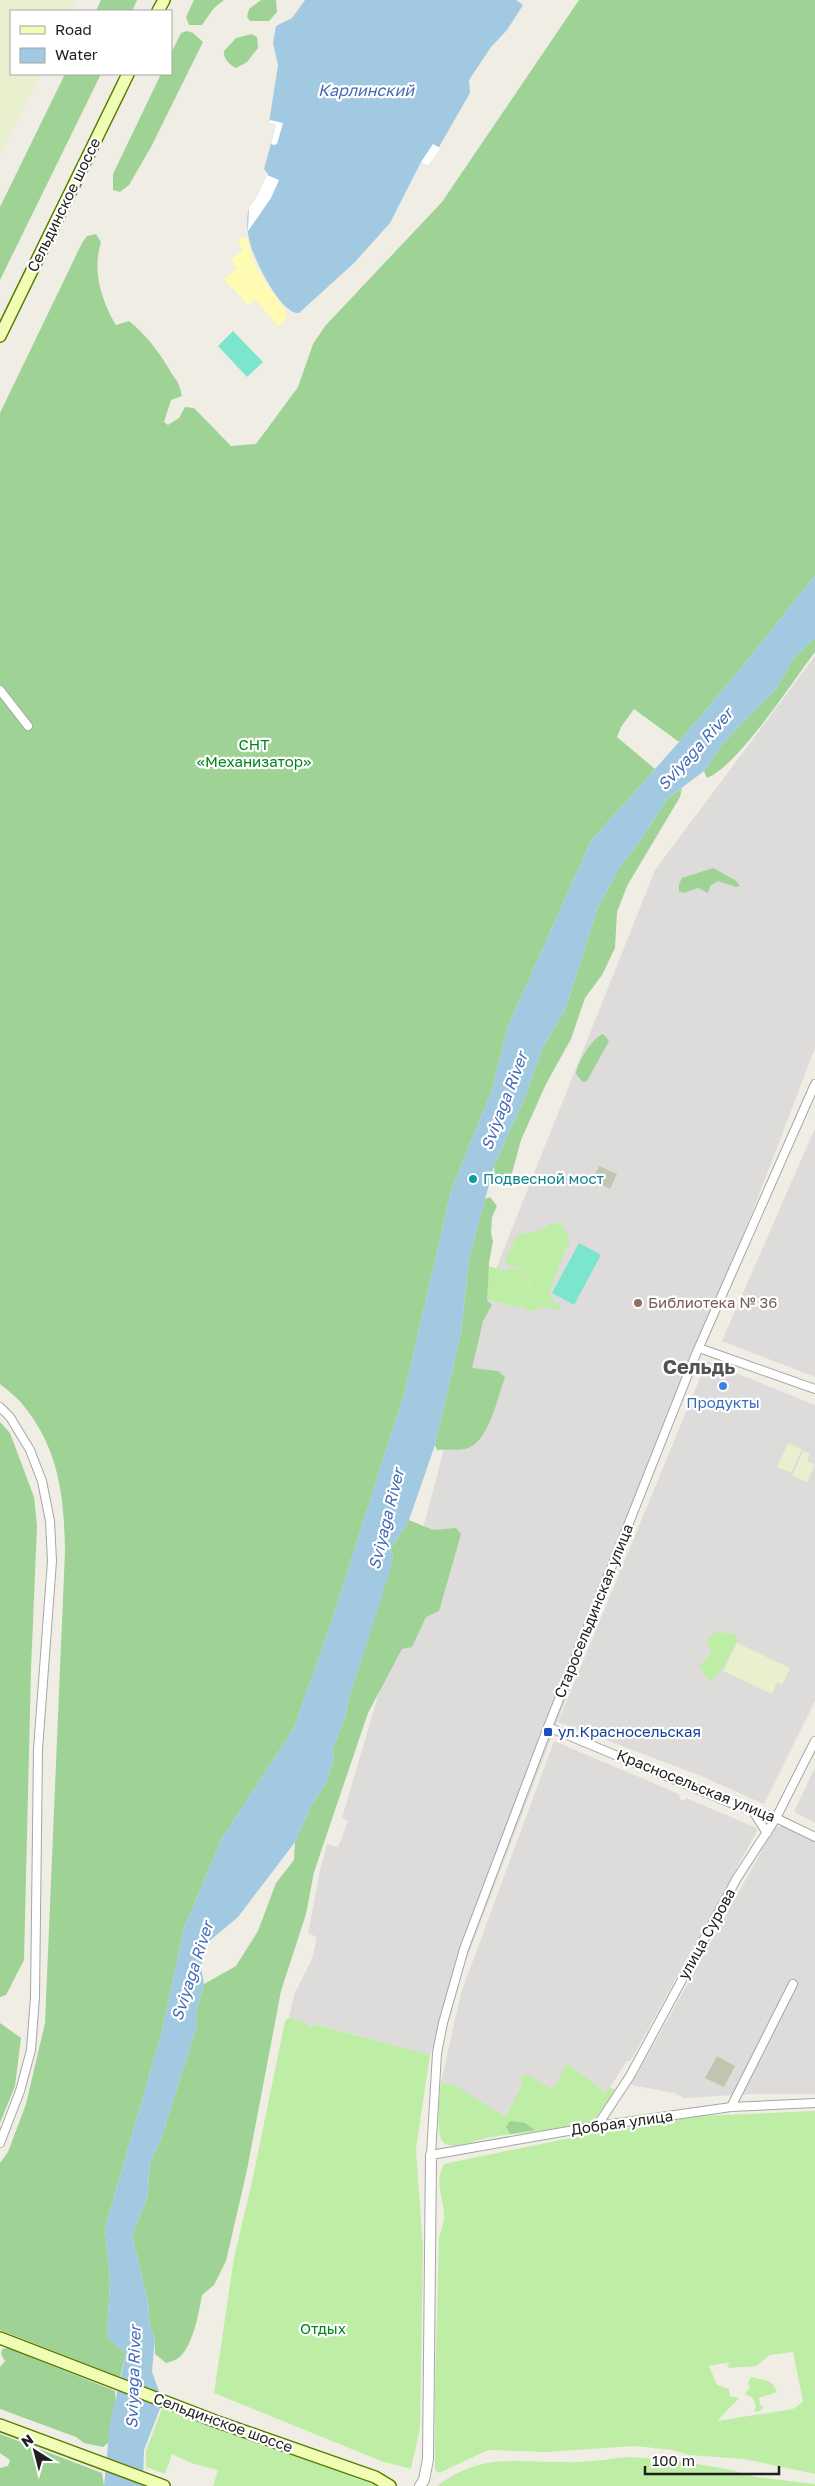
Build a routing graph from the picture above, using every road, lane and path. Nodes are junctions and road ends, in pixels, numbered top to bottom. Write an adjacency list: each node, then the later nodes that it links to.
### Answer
1 (128, 75): 2 (main road, Сельдинское шоссе)
2 (0, 336)
3 (0, 690): 4 (street)
4 (28, 726)
5 (815, 1084): 6 (street, Старосельдинская улица)
6 (699, 1348): 7 (street); 9 (street, Старосельдинская улица)
7 (815, 1389)
8 (0, 1407): 19 (street)
9 (548, 1726): 11 (street, Красносельская улица); 20 (street, Старосельдинская улица)
10 (815, 1741): 12 (street, улица Сурова)
11 (751, 1809): 12 (street, Красносельская улица); 13 (street)
12 (776, 1818): 13 (street, улица Сурова); 14 (street, Красносельская улица)
13 (767, 1833): 18 (street, улица Сурова)
14 (815, 1837)
15 (793, 1984): 17 (street)
16 (815, 2103): 17 (street, Добрая улица)
17 (731, 2107): 18 (street, Добрая улица)
18 (597, 2126): 20 (street, Добрая улица)
19 (0, 2143)
20 (431, 2155): 25 (street)
21 (0, 2338): 24 (main road, Сельдинское шоссе)
22 (0, 2425): 23 (main road)
23 (164, 2486)
24 (390, 2486)
25 (420, 2486)

